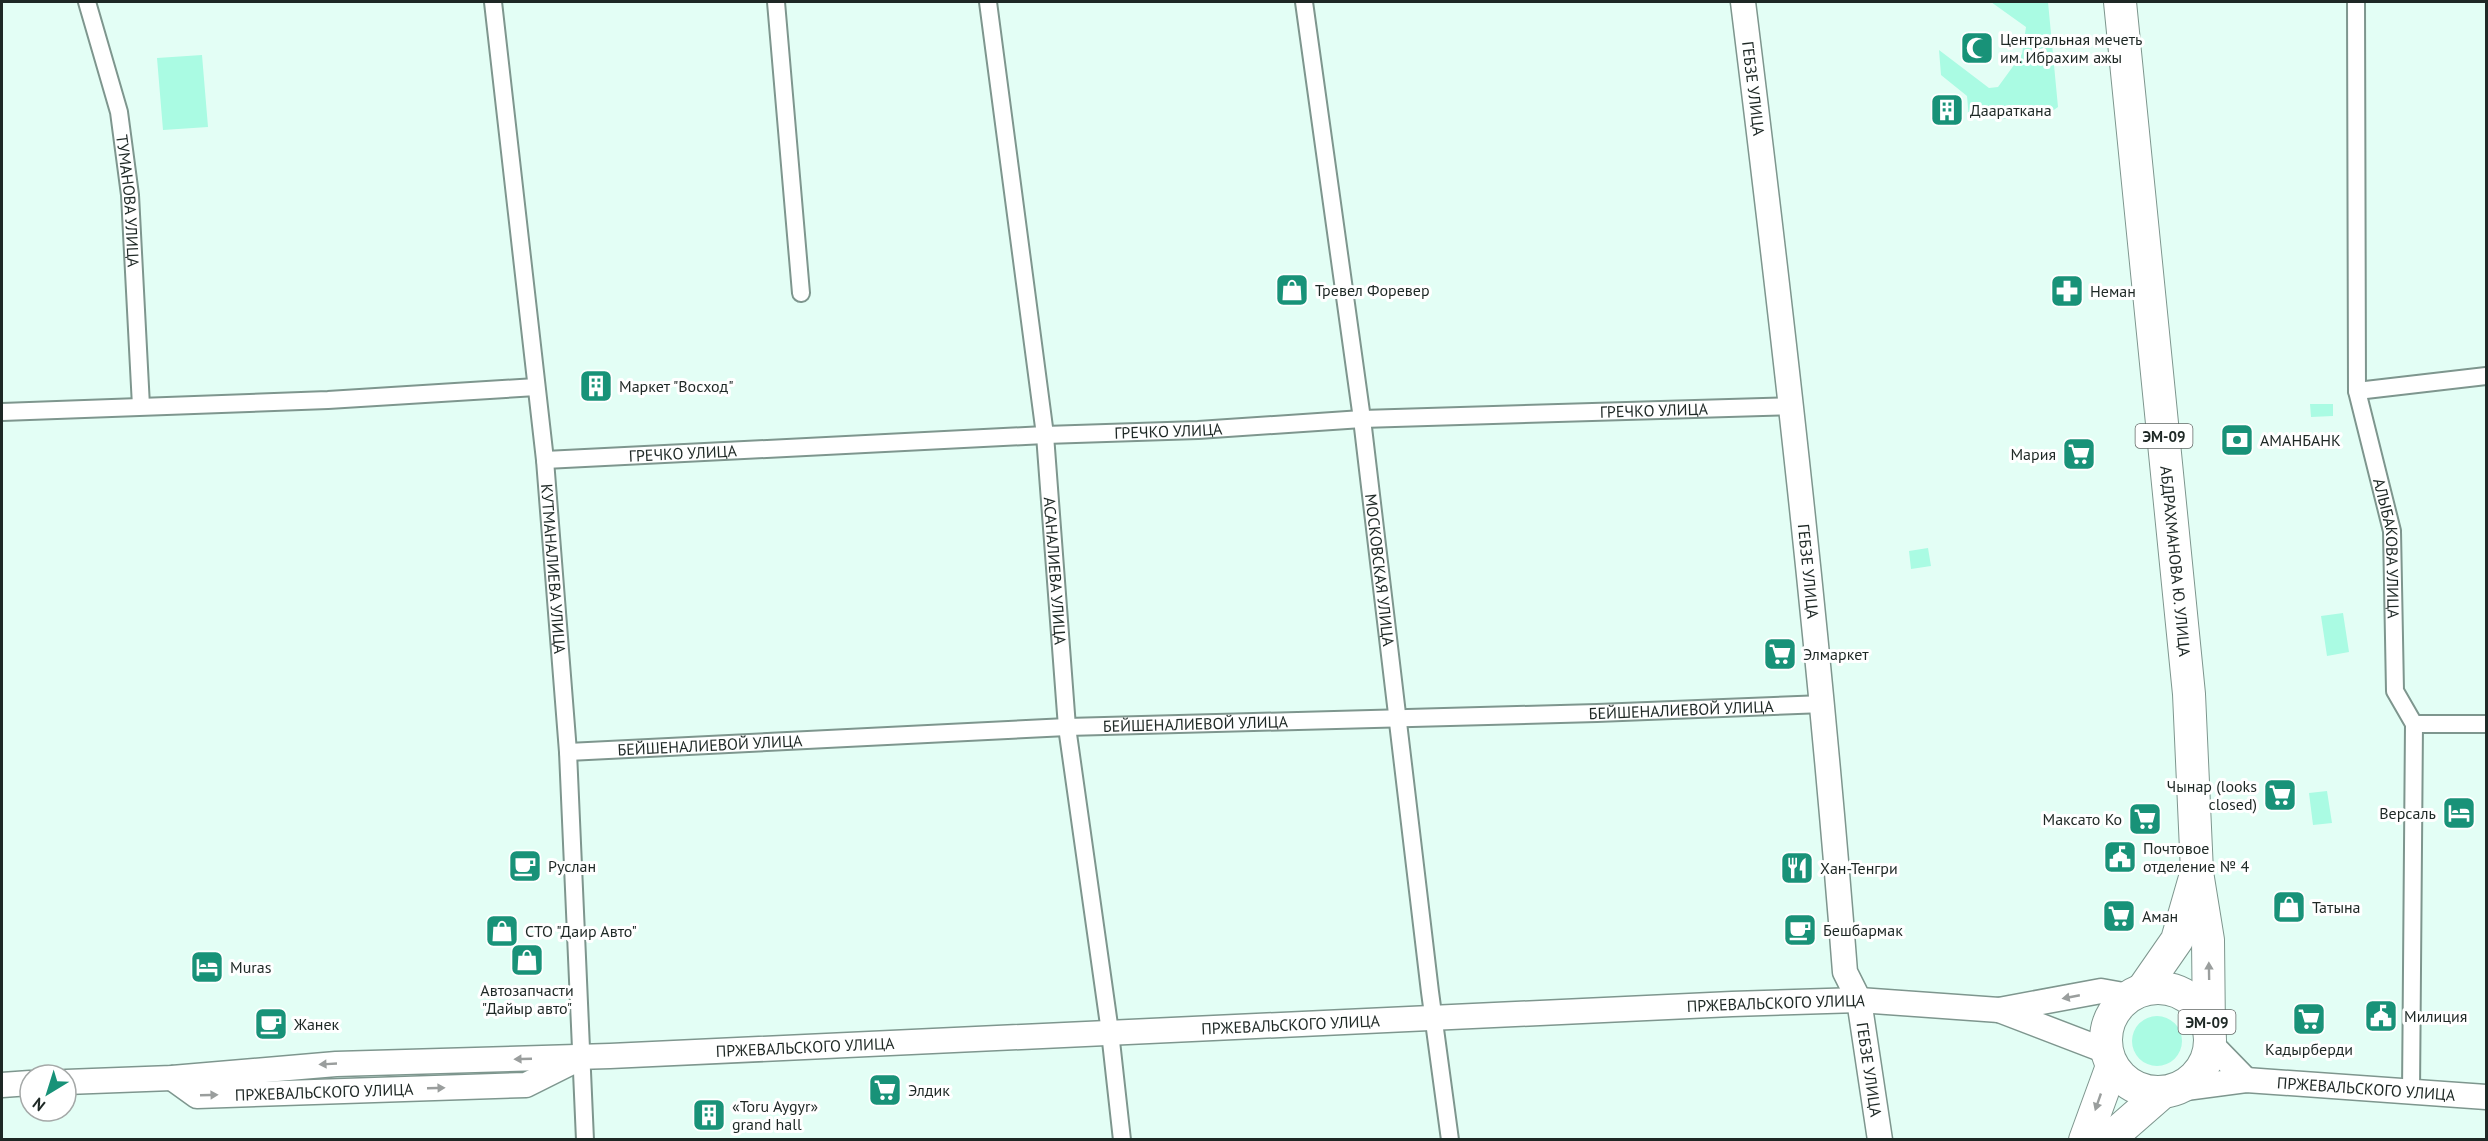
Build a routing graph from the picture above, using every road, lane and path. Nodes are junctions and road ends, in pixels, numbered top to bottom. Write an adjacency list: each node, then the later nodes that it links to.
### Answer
1 (87, 2): 13 (street, ТУМАНОВА УЛИЦА)
2 (493, 2): 11 (street, КУТМАНАЛИЕВА УЛИЦА)
3 (776, 2): 9 (street)
4 (988, 2): 17 (street, АСАНАЛИЕВА УЛИЦА)
5 (1304, 2): 16 (street, МОСКОВСКАЯ УЛИЦА)
6 (1743, 2): 14 (main road, ГЕБЗЕ УЛИЦА)
7 (2120, 2): 25 (highway, АБДРАХМАНОВА Ю. УЛИЦА / ЭМ-09)
8 (2356, 2): 12 (street, АЛЫБАКОВА УЛИЦА)
9 (801, 293)
10 (2487, 376): 12 (street)
11 (536, 387): 13 (street); 18 (street, КУТМАНАЛИЕВА УЛИЦА)
12 (2357, 391): 21 (street, АЛЫБАКОВА УЛИЦА)
13 (141, 406): 15 (street)
14 (1792, 406): 16 (street, ГРЕЧКО УЛИЦА); 19 (main road, ГЕБЗЕ УЛИЦА)
15 (2, 412)
16 (1362, 419): 17 (street, ГРЕЧКО УЛИЦА); 20 (street, МОСКОВСКАЯ УЛИЦА)
17 (1045, 435): 18 (street, ГРЕЧКО УЛИЦА); 23 (street, АСАНАЛИЕВА УЛИЦА)
18 (545, 460): 24 (street, КУТМАНАЛИЕВА УЛИЦА)
19 (1824, 704): 20 (street, БЕЙШЕНАЛИЕВОЙ УЛИЦА); 27 (main road, ГЕБЗЕ УЛИЦА)
20 (1398, 717): 23 (street, БЕЙШЕНАЛИЕВОЙ УЛИЦА); 29 (street, МОСКОВСКАЯ УЛИЦА)
21 (2414, 724): 22 (street); 39 (street, АЛЫБАКОВА УЛИЦА)
22 (2487, 724)
23 (1067, 727): 24 (street, БЕЙШЕНАЛИЕВОЙ УЛИЦА); 30 (street, АСАНАЛИЕВА УЛИЦА)
24 (568, 752): 32 (street, КУТМАНАЛИЕВА УЛИЦА)
25 (2197, 872): 26 (highway, АБДРАХМАНОВА Ю. УЛИЦА / ЭМ-09); 31 (highway, АБДРАХМАНОВА Ю. УЛИЦА / ЭМ-09, one-way to 25)
26 (2136, 992): 28 (main road, ПРЖЕВАЛЬСКОГО УЛИЦА, one-way to 28); 31 (highway, ЭМ-09); 33 (highway, ЭМ-09)
27 (1859, 1000): 28 (main road, ПРЖЕВАЛЬСКОГО УЛИЦА); 29 (main road, ПРЖЕВАЛЬСКОГО УЛИЦА); 44 (main road, ГЕБЗЕ УЛИЦА)
28 (1999, 1010): 33 (main road, ПРЖЕВАЛЬСКОГО УЛИЦА)
29 (1434, 1019): 30 (main road, ПРЖЕВАЛЬСКОГО УЛИЦА); 43 (street, МОСКОВСКАЯ УЛИЦА)
30 (1110, 1032): 32 (main road, ПРЖЕВАЛЬСКОГО УЛИЦА); 42 (street, АСАНАЛИЕВА УЛИЦА)
31 (2210, 1037): 34 (main road); 38 (highway, ЭМ-09)
32 (581, 1057): 35 (main road, ПРЖЕВАЛЬСКОГО УЛИЦА); 41 (street, КУТМАНАЛИЕВА УЛИЦА)
33 (2109, 1058): 38 (highway); 45 (highway, ЭМ-09, one-way to 45)
34 (2246, 1080): 38 (main road, ПРЖЕВАЛЬСКОГО УЛИЦА); 39 (main road, ПРЖЕВАЛЬСКОГО УЛИЦА)
35 (78, 1082)
36 (18, 1083): 37 (main road)
37 (2, 1084)
38 (2170, 1090): 46 (highway, ЭМ-09)
39 (2411, 1093): 40 (main road, ПРЖЕВАЛЬСКОГО УЛИЦА)
40 (2487, 1097)
41 (585, 1140)
42 (1122, 1140)
43 (1450, 1140)
44 (1880, 1140)
45 (2085, 1140)
46 (2108, 1140)

